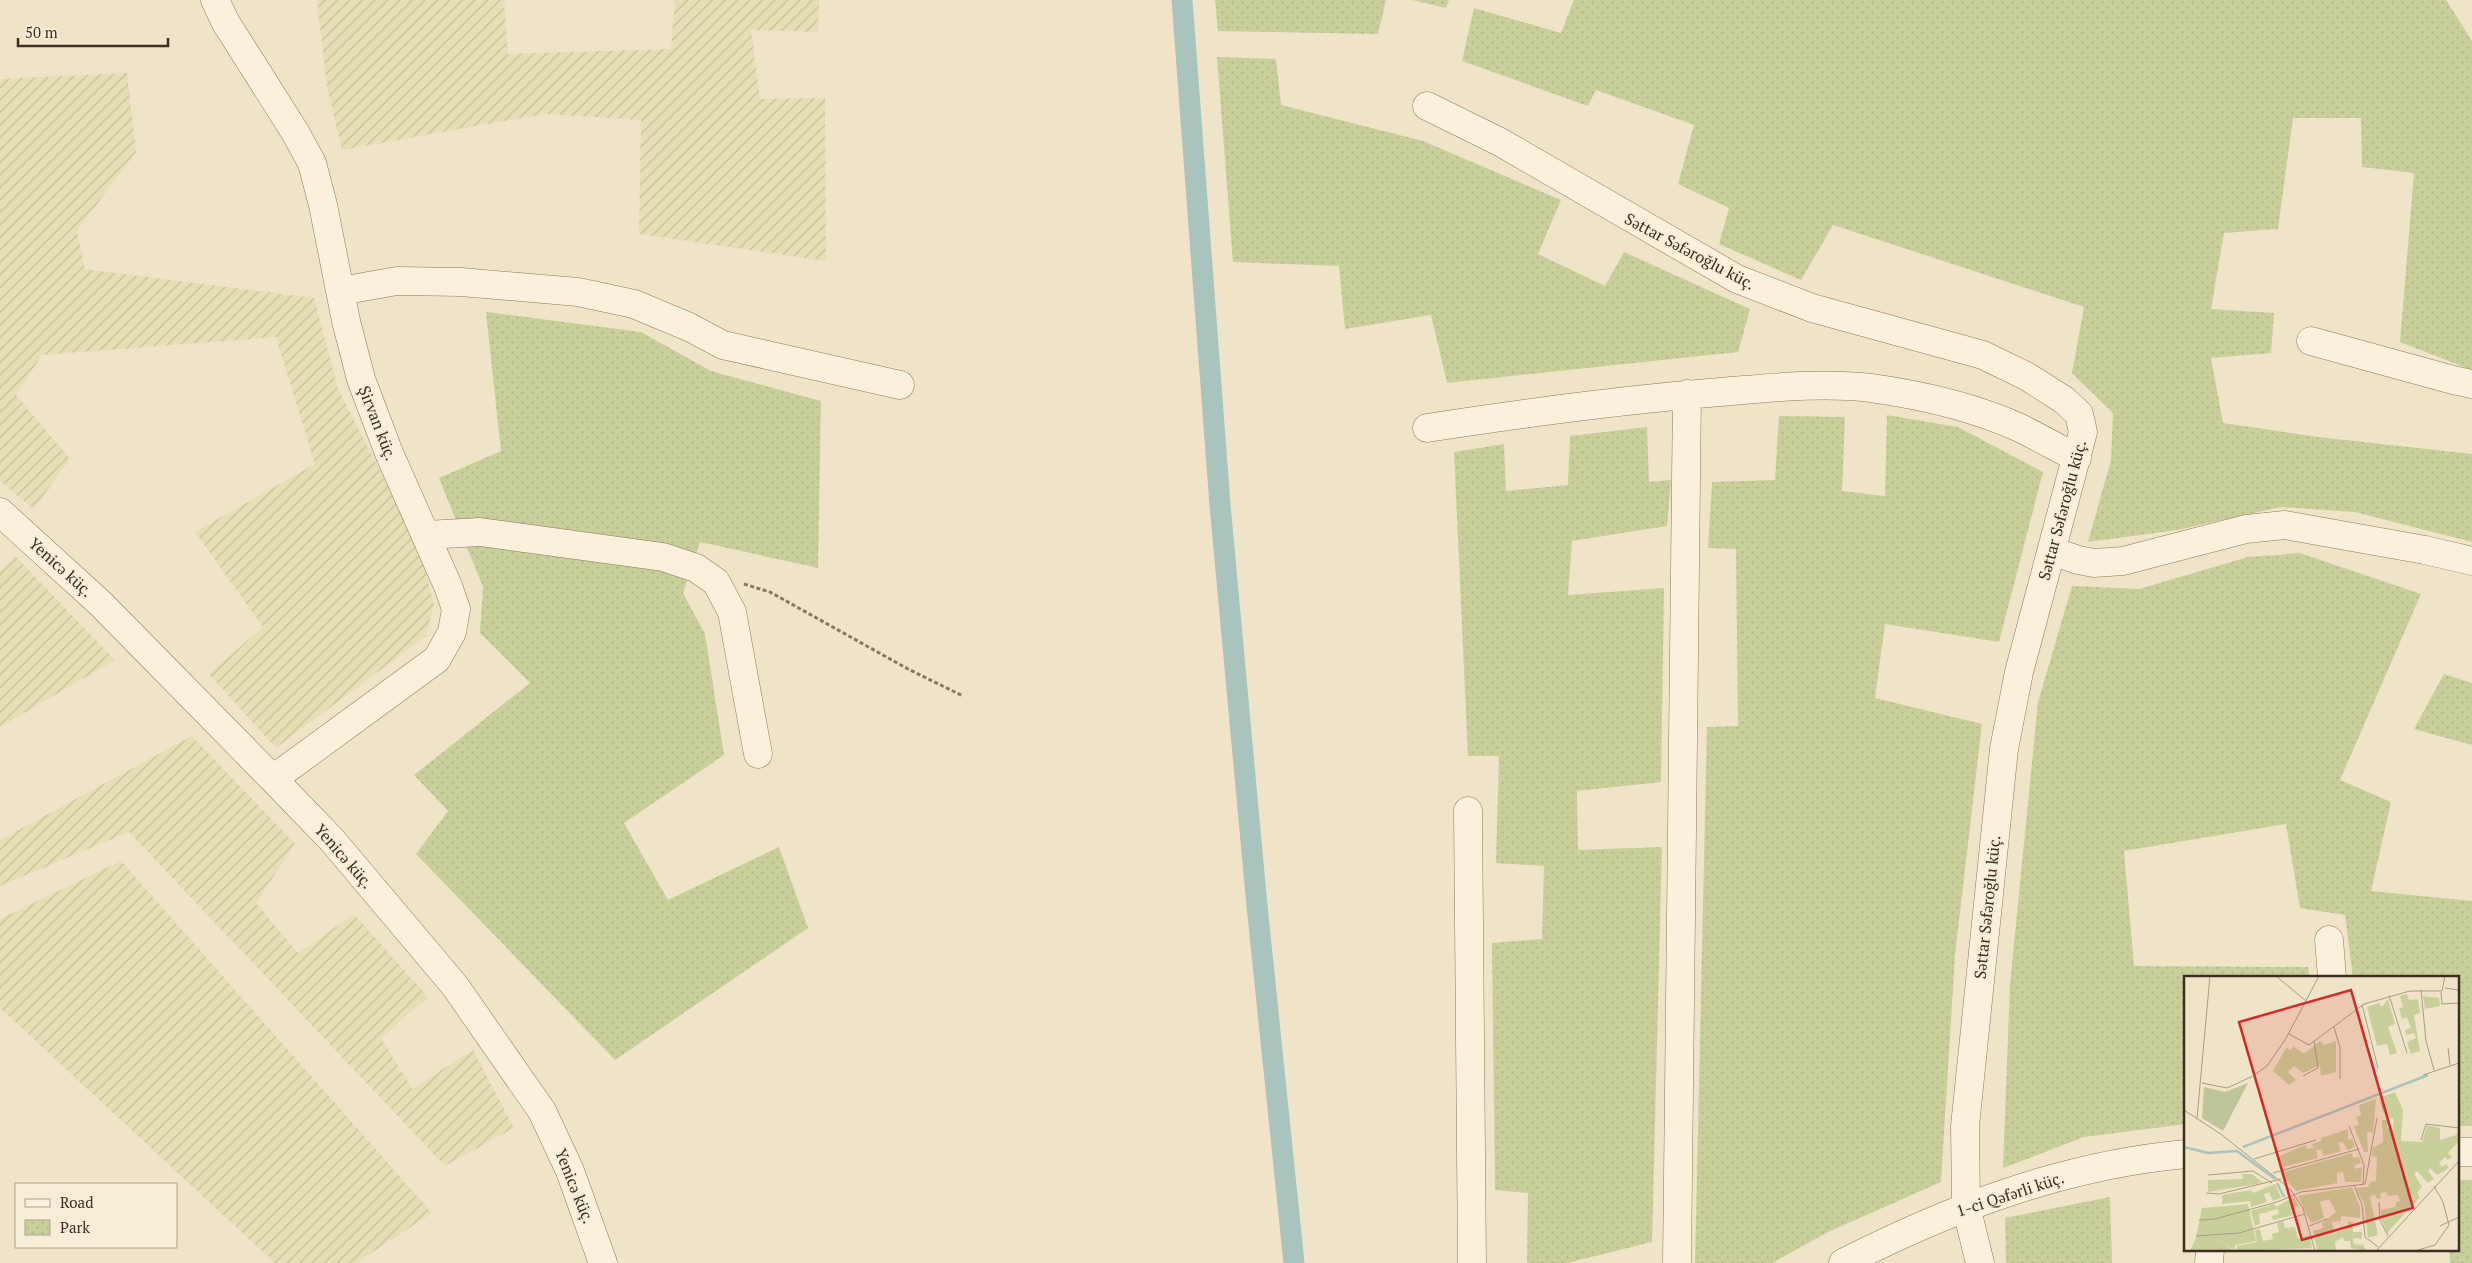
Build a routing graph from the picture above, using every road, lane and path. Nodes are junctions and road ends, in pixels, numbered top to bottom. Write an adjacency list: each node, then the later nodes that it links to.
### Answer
1 (215, 0): 3 (street, Şirvan küç.)
2 (1427, 106): 9 (street, Səttar Səfəroğlu küç.)
3 (340, 290): 6 (street); 11 (street, Şirvan küç.)
4 (2311, 340): 5 (street)
5 (2472, 384)
6 (900, 385)
7 (1687, 394): 8 (street); 9 (street); 26 (street)
8 (1427, 428)
9 (2077, 458): 12 (street, Səttar Səfəroğlu küç.)
10 (0, 512): 17 (street, Yenicə küç.)
11 (426, 535): 14 (street); 17 (street, Şirvan küç.)
12 (2052, 550): 13 (street); 22 (street, Səttar Səfəroğlu küç.)
13 (2472, 561)
14 (716, 582): 15 (path); 16 (street)
15 (963, 696)
16 (758, 754)
17 (273, 779): 24 (street, Yenicə küç.)
18 (1468, 811): 25 (street)
19 (2329, 940): 20 (street)
20 (2332, 976)
21 (2184, 1154): 22 (street, 1-ci Qəfərli küç.)
22 (1966, 1206): 27 (street, 1-ci Qəfərli küç.); 28 (street, Səttar Səfəroğlu küç.)
23 (2210, 1250): 29 (street)
24 (603, 1263)
25 (1472, 1263)
26 (1677, 1263)
27 (1843, 1263)
28 (1980, 1263)
29 (2209, 1263)

